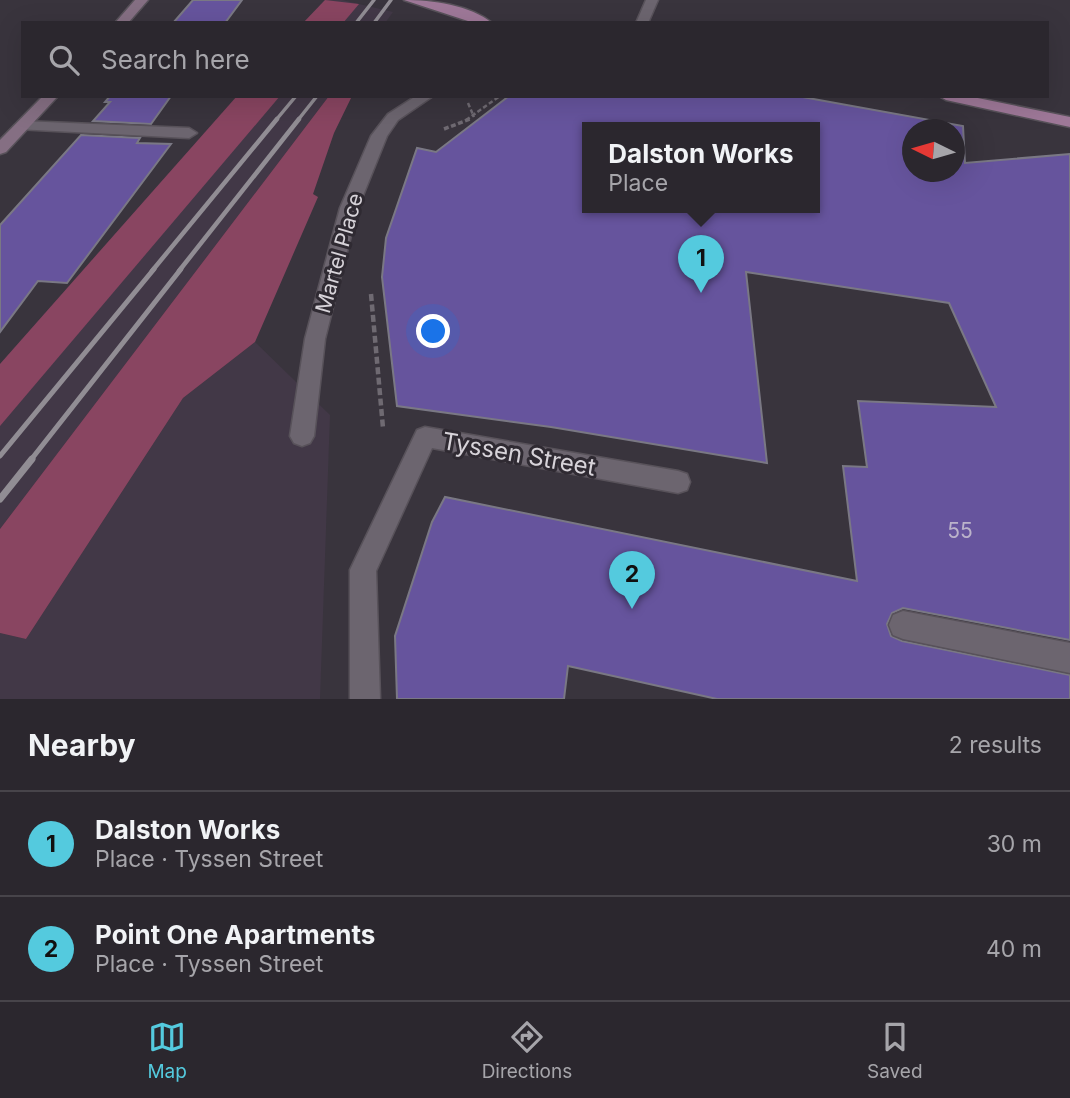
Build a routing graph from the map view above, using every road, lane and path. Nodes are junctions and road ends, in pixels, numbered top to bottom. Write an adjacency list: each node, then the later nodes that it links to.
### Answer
1 (142, 0): 4 (street)
2 (410, 0): 5 (main road)
3 (652, 0): 6 (street)
4 (123, 21)
5 (481, 21)
6 (643, 21)
7 (49, 98): 14 (street)
8 (423, 98): 20 (street, Martel Place)
9 (498, 98): 12 (path)
10 (956, 98): 13 (main road)
11 (468, 103): 12 (path)
12 (474, 117): 15 (path)
13 (1070, 122)
14 (22, 126): 16 (street); 17 (street)
15 (441, 131)
16 (189, 133)
17 (0, 149)
18 (370, 282): 19 (path)
19 (383, 430)
20 (302, 436)
21 (678, 482): 24 (street, Tyssen Street)
22 (903, 625): 23 (street)
23 (1070, 658)
24 (365, 699)

